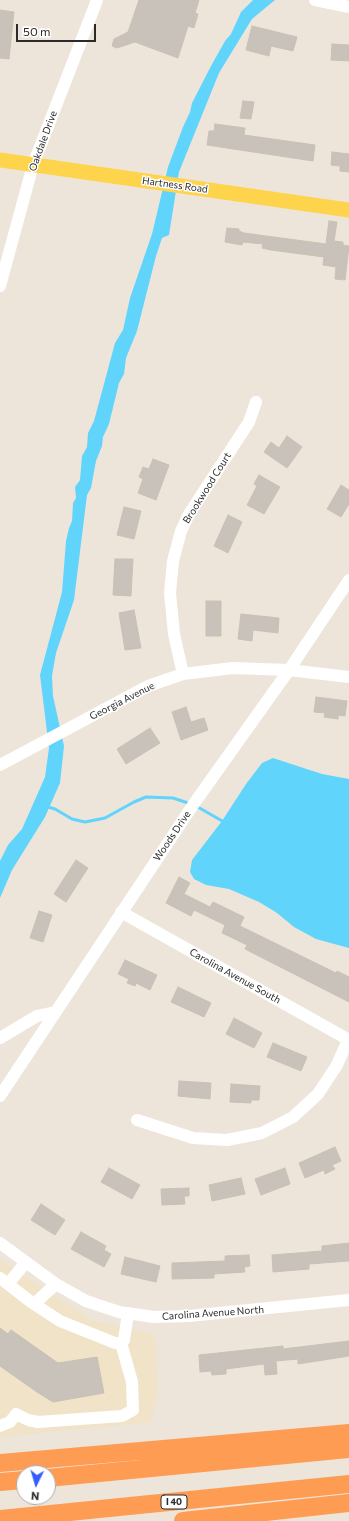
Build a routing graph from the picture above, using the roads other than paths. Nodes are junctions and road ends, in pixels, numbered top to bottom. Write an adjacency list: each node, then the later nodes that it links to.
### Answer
1 (96, 0): 5 (street, Oakdale Drive)
2 (315, 0): 3 (street)
3 (349, 7)
4 (0, 160): 5 (main road, Hartness Road)
5 (33, 165): 6 (main road, Hartness Road); 7 (street, Oakdale Drive)
6 (349, 210)
7 (0, 286)
8 (256, 402): 11 (street, Brookwood Court)
9 (349, 580): 10 (street, Woods Drive)
10 (289, 670): 11 (street, Georgia Avenue); 12 (street, Georgia Avenue); 14 (street, Woods Drive)
11 (183, 674): 13 (street, Georgia Avenue)
12 (349, 677)
13 (0, 765)
14 (121, 912): 15 (street, Woods Drive); 17 (street, Carolina Avenue South)
15 (55, 1012): 16 (street); 18 (street, Woods Drive)
16 (0, 1038)
17 (349, 1040): 19 (street)
18 (0, 1096)
19 (138, 1120)
20 (0, 1243): 21 (street, Carolina Avenue North)
21 (26, 1262): 22 (street); 23 (street, Carolina Avenue North)
22 (4, 1281): 25 (street)
23 (56, 1284): 25 (street); 26 (street, Carolina Avenue North)
24 (349, 1300): 26 (street, Carolina Avenue North)
25 (34, 1304): 27 (street)
26 (128, 1313): 27 (street)
27 (121, 1343): 28 (street)
28 (0, 1426)
29 (349, 1433): 31 (highway)
30 (349, 1449): 32 (highway)
31 (0, 1464)
32 (56, 1477)
33 (16, 1481): 34 (highway)
34 (0, 1482)
35 (349, 1484): 37 (highway, I 40)
36 (349, 1503): 38 (highway)
37 (0, 1519)
38 (183, 1521)

